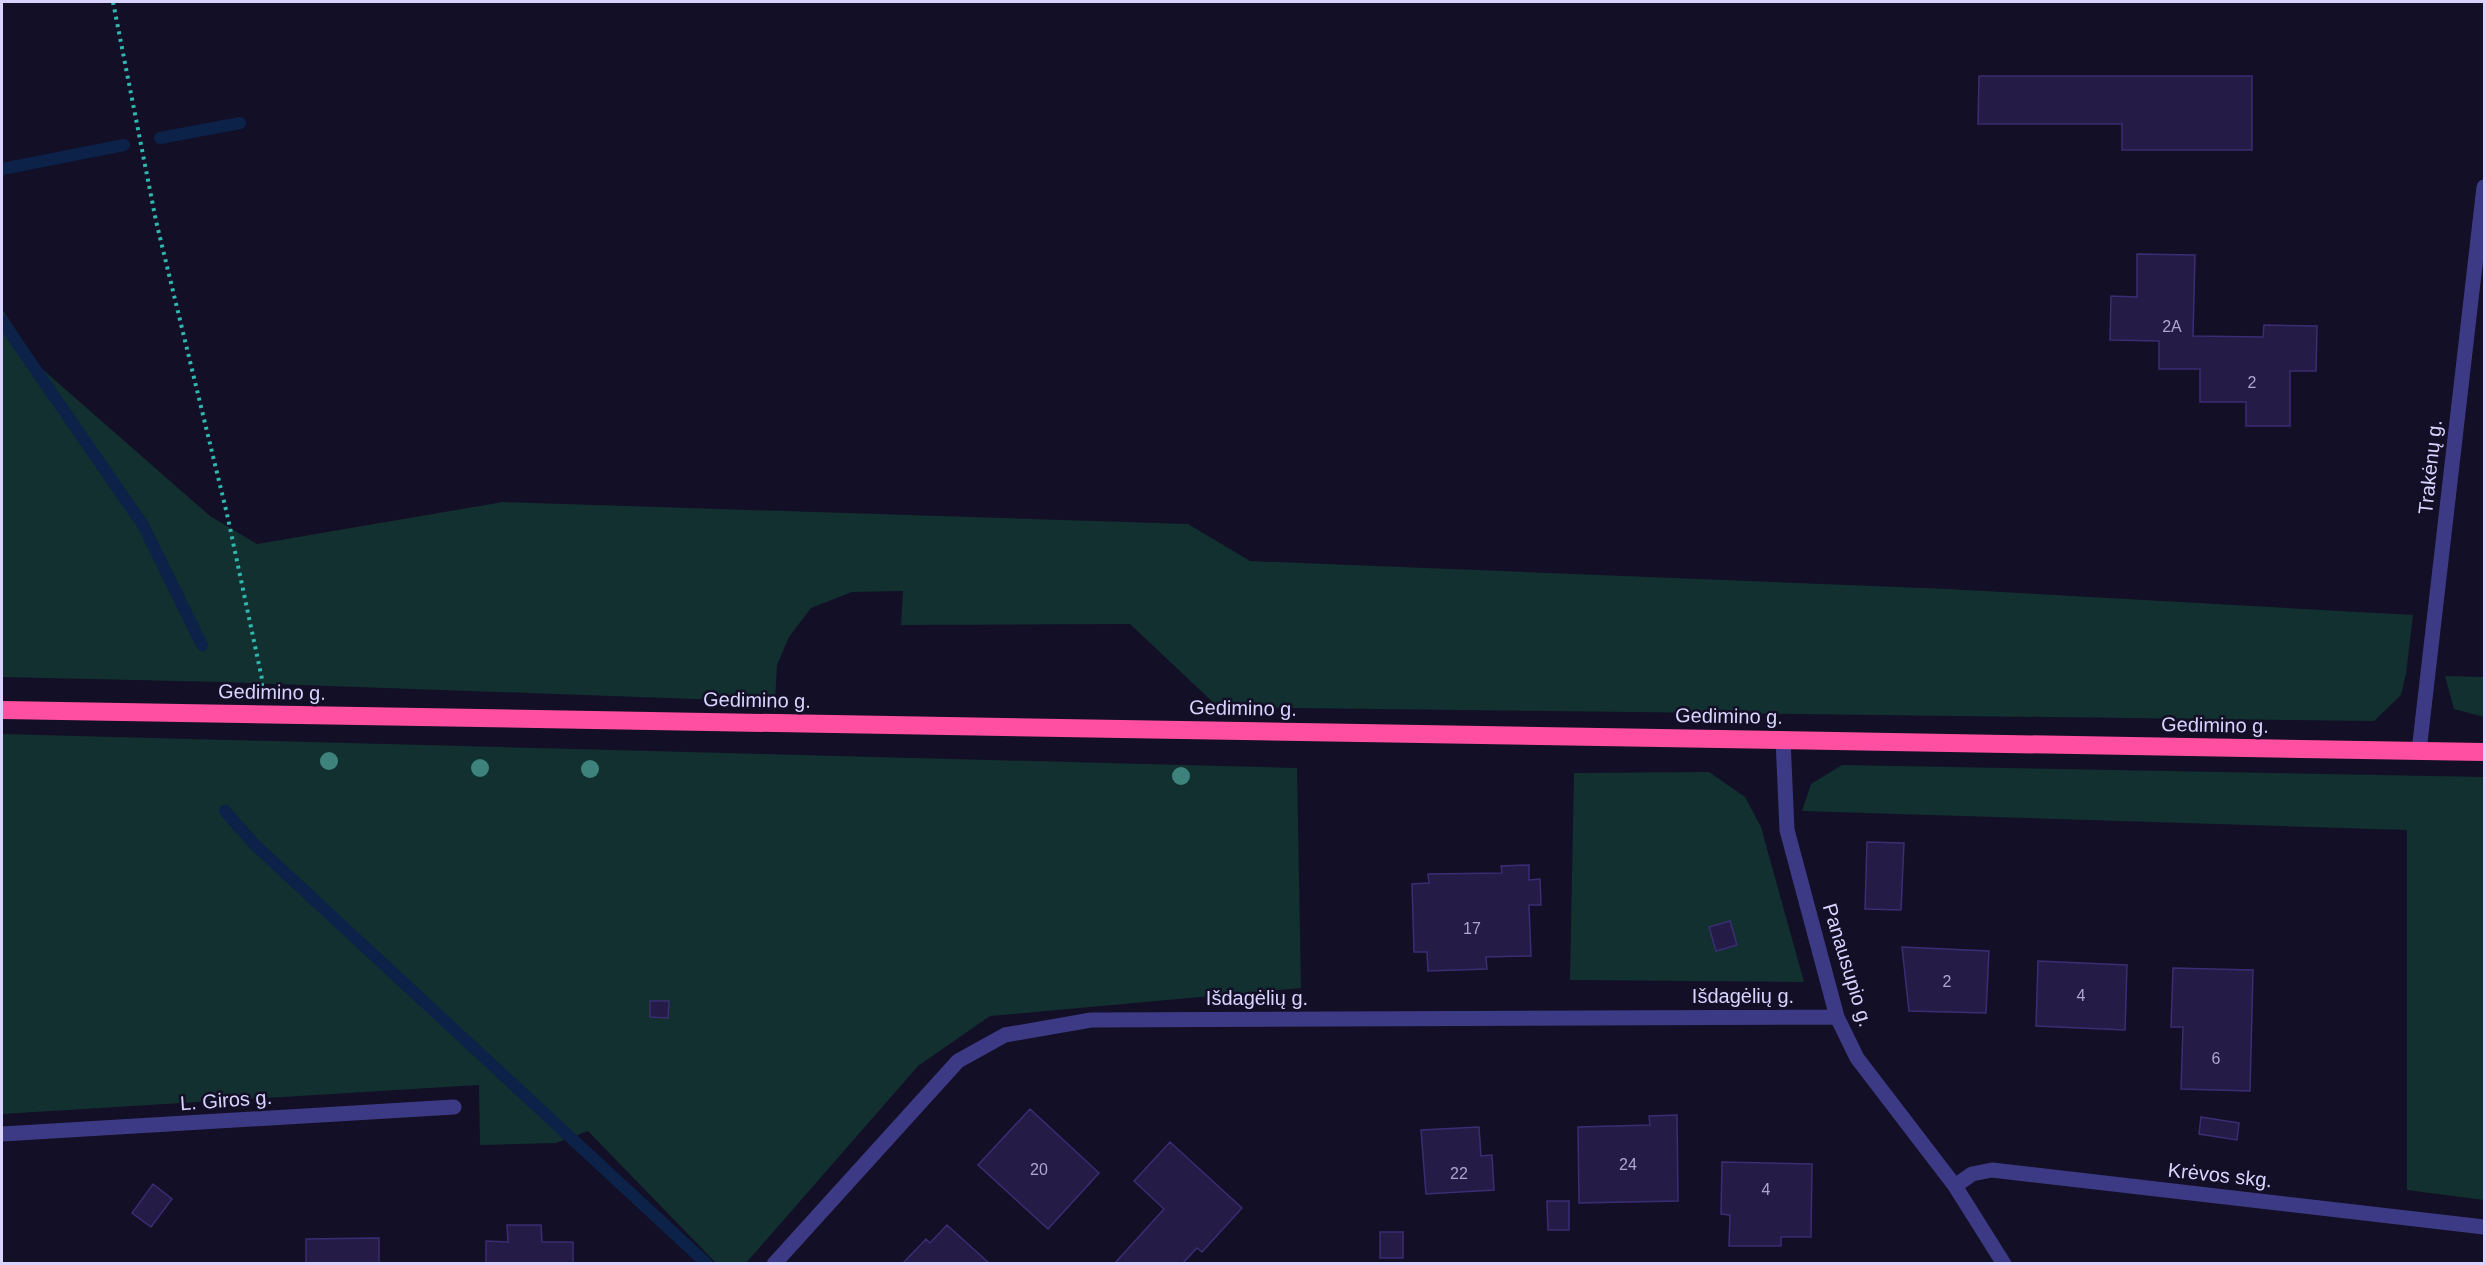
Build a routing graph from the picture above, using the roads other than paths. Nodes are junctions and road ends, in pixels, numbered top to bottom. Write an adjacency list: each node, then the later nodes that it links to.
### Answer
1 (2484, 187): 4 (street, Trakėnų g.)
2 (2, 710): 3 (highway, Gedimino g.)
3 (1783, 739): 4 (highway, Gedimino g.); 6 (street, Panausupio g.)
4 (2419, 751): 5 (highway, Gedimino g.)
5 (2484, 752)
6 (1837, 1017): 9 (street, Panausupio g.); 11 (street, Išdagėlių g.)
7 (454, 1107): 8 (street, L. Giros g.)
8 (2, 1134)
9 (1955, 1186): 10 (street, Krėvos skg.); 12 (street, Panausupio g.)
10 (2484, 1227)
11 (774, 1263)
12 (2004, 1263)

